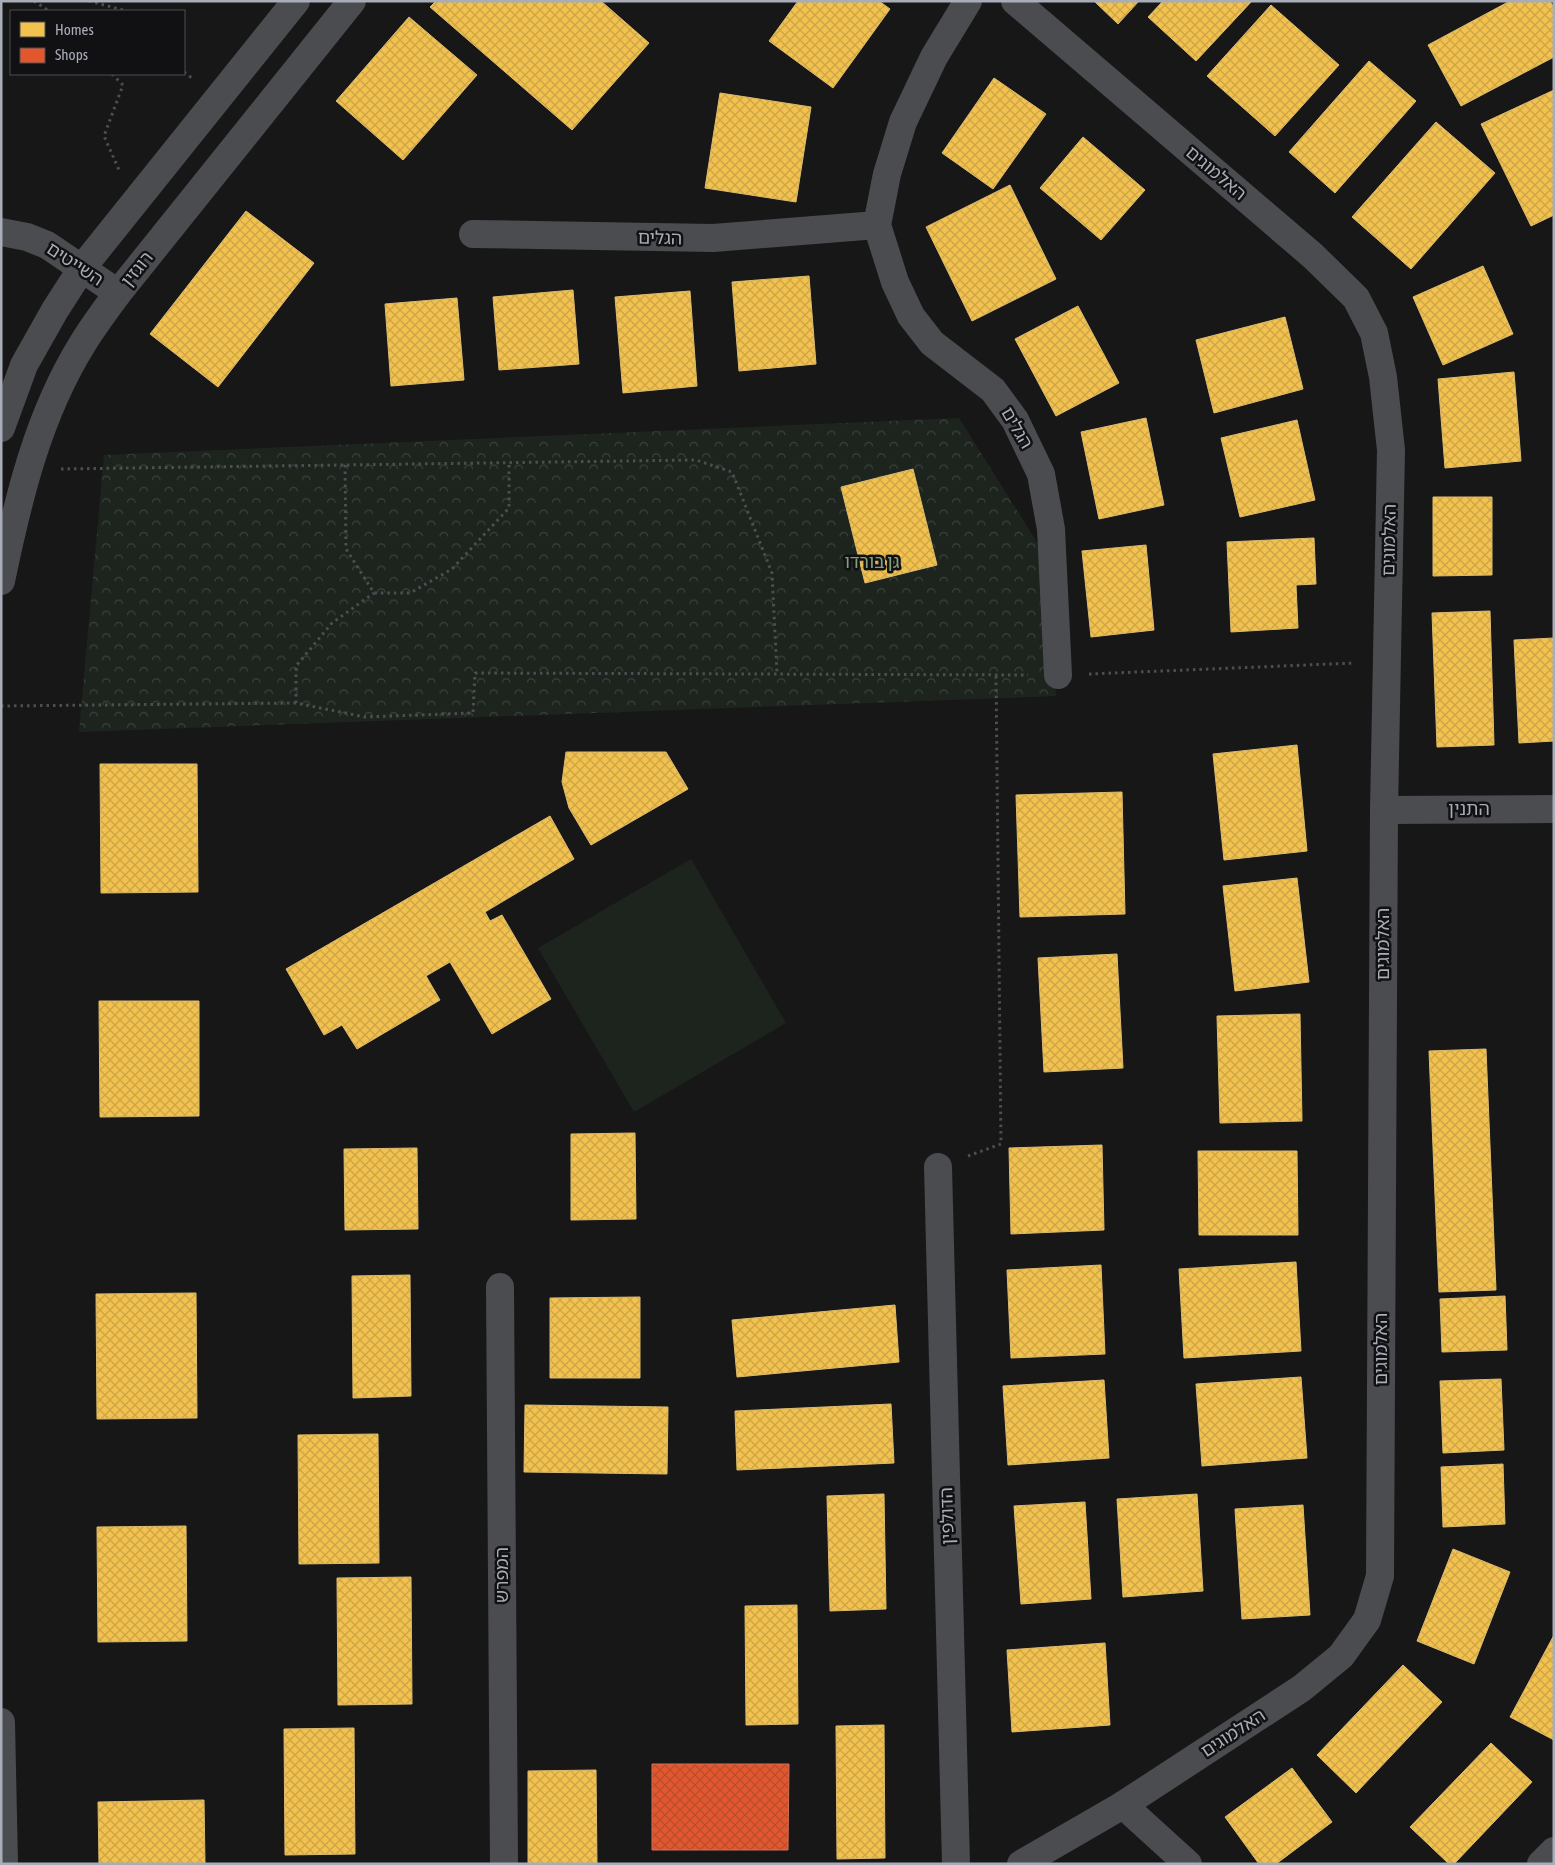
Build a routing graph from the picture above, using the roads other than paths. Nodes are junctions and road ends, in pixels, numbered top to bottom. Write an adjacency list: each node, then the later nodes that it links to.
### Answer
1 (296, 1): 8 (street)
2 (352, 1): 9 (street, רוגזין)
3 (968, 1): 5 (street, הגלים)
4 (1015, 1): 14 (street, האלמוגים)
5 (877, 224): 7 (street, הגלים); 12 (street, הגלים)
6 (1, 232): 8 (street, השייטים)
7 (472, 234)
8 (82, 268): 9 (street, השייטים); 10 (street)
9 (118, 292): 11 (street, רוגזין)
10 (1, 428)
11 (1, 581)
12 (1058, 675)
13 (1554, 809): 14 (street, התנין)
14 (1384, 810): 18 (street, האלמוגים)
15 (938, 1168): 22 (street, הדולפין)
16 (500, 1287): 21 (street, המפרש)
17 (1, 1722): 20 (street)
18 (1123, 1805): 23 (street, האלמוגים); 24 (street)
19 (1554, 1851): 25 (street)
20 (4, 1864)
21 (504, 1864)
22 (956, 1864)
23 (1021, 1864)
24 (1188, 1864)
25 (1541, 1864)

